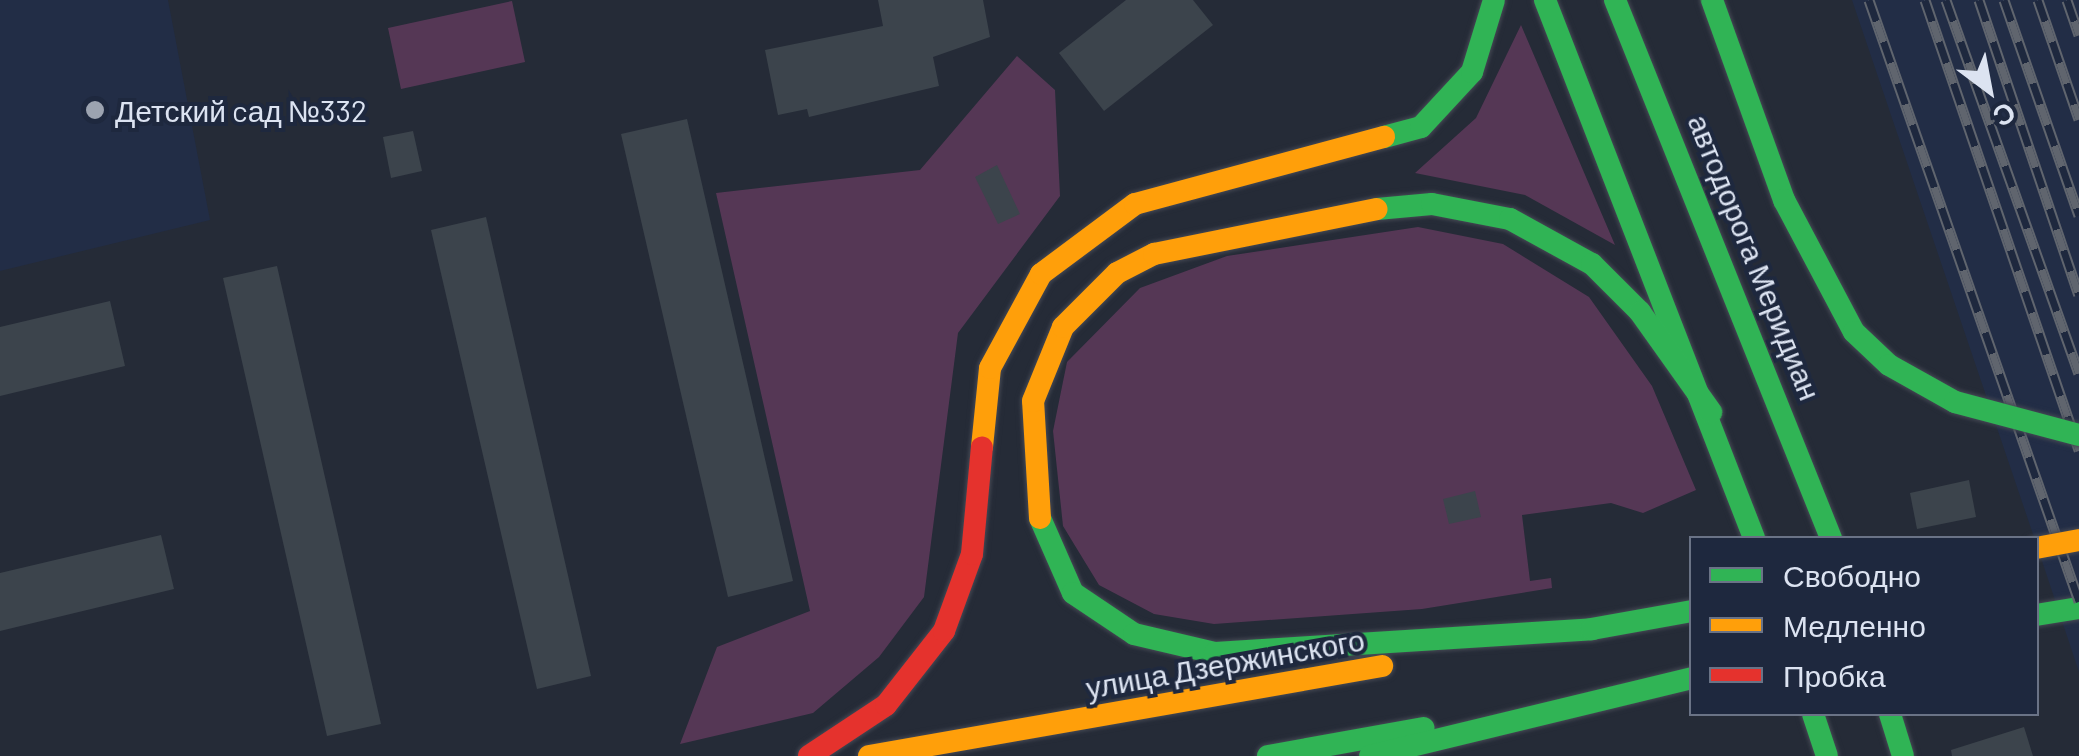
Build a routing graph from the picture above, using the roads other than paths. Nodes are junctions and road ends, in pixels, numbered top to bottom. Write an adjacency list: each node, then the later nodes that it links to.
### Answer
1 (1494, 0): 20 (main road)
2 (1545, 0): 5 (main road)
3 (1615, 0): 8 (main road, автодорога Меридиан)
4 (1712, 0): 6 (main road, bridge)
5 (1711, 412): 7 (main road); 14 (main road)
6 (2079, 436)
7 (1753, 536)
8 (1830, 536)
9 (2079, 540): 10 (main road, bridge)
10 (2039, 547)
11 (2079, 608): 13 (main road)
12 (1689, 612): 14 (main road)
13 (2039, 615)
14 (1592, 629): 21 (main road, улица Дзержинского)
15 (1689, 679): 16 (main road)
16 (1600, 695): 22 (main road); 23 (main road)
17 (1814, 716): 19 (main road)
18 (1891, 716): 24 (main road)
19 (1827, 755)
20 (808, 756)
21 (870, 756)
22 (1268, 756)
23 (1370, 756)
24 (1903, 756)

